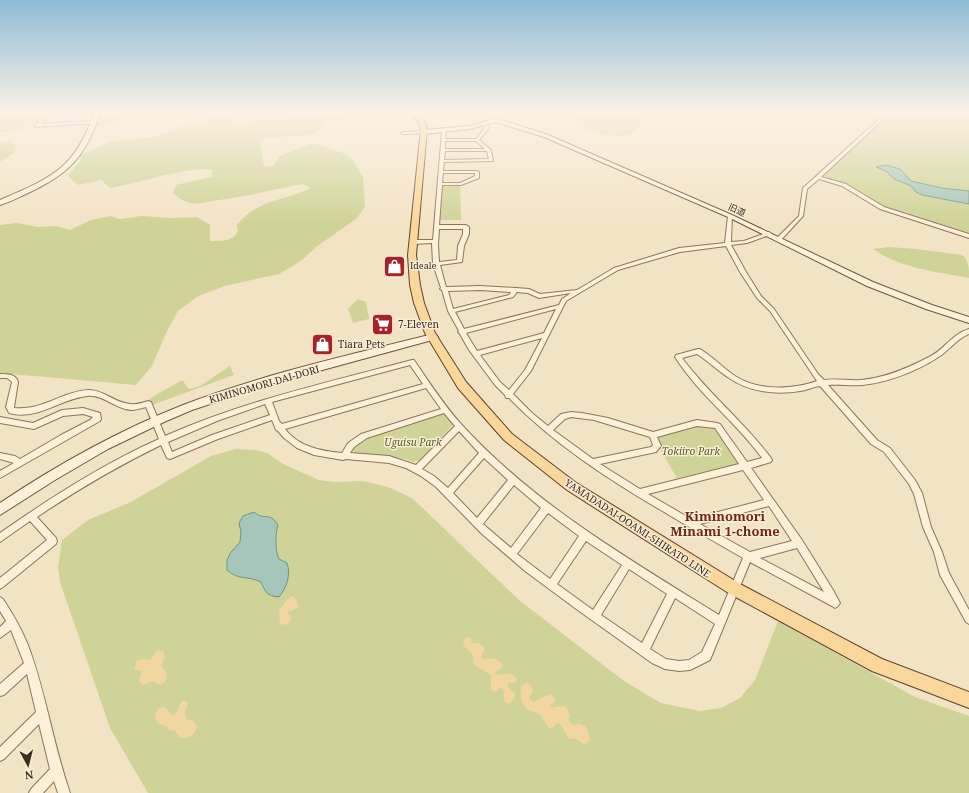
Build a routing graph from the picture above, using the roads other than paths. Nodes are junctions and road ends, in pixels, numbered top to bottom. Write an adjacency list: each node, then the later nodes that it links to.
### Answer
1 (81, 150): 11 (street)
2 (422, 150): 18 (main road, YAMADADAI-OOAMI-SHIRATO LINE)
3 (442, 150): 7 (street)
4 (490, 150): 7 (street)
5 (578, 150): 12 (street, 旧道)
6 (848, 150): 9 (street)
7 (442, 161): 8 (street)
8 (441, 172): 10 (street); 10 (street)
9 (818, 177): 15 (street); 16 (street)
10 (440, 184): 13 (street)
11 (0, 204)
12 (730, 216): 14 (street, 旧道); 19 (street)
13 (436, 227): 17 (street); 20 (street)
14 (769, 234): 16 (street, 旧道); 19 (street)
15 (969, 236)
16 (779, 239): 26 (street, 旧道)
17 (435, 241): 18 (street); 20 (street)
18 (413, 242): 29 (main road, YAMADADAI-OOAMI-SHIRATO LINE)
19 (728, 244): 23 (street); 33 (street)
20 (436, 264): 21 (street)
21 (442, 289): 22 (street); 25 (street)
22 (516, 290): 23 (street); 25 (street)
23 (566, 295): 24 (street)
24 (561, 306): 28 (street); 30 (street)
25 (451, 311): 28 (street)
26 (969, 320)
27 (969, 331): 33 (street)
28 (461, 332): 31 (street)
29 (431, 335): 39 (street, KIMINOMORI DAI-DORI); 72 (main road, YAMADADAI-OOAMI-SHIRATO LINE)
30 (545, 335): 31 (street); 35 (street)
31 (476, 354): 35 (street)
32 (0, 376): 39 (street)
33 (822, 383): 51 (street); 76 (street)
34 (428, 386): 36 (street); 37 (street); 42 (street)
35 (508, 396): 43 (street)
36 (268, 402): 38 (street); 45 (street)
37 (446, 410): 41 (street); 48 (street)
38 (273, 417): 42 (street); 45 (street)
39 (154, 419): 45 (street); 57 (street, KIMINOMORI DAI-DORI); 60 (street, KIMINOMORI DAI-DORI)
40 (0, 420): 49 (street)
41 (459, 426): 46 (street); 52 (street)
42 (280, 428): 48 (street)
43 (548, 431): 44 (street); 50 (street)
44 (652, 435): 50 (street); 51 (street)
45 (163, 441): 61 (street)
46 (484, 453): 54 (street); 56 (street)
47 (0, 456): 49 (street)
48 (343, 457): 52 (street)
49 (20, 463): 53 (street)
50 (591, 463): 55 (street)
51 (745, 466): 55 (street); 58 (street)
52 (416, 469): 56 (street)
53 (0, 475)
54 (513, 480): 59 (street); 63 (street)
55 (638, 493): 62 (street)
56 (447, 494): 63 (street)
57 (0, 502)
58 (771, 502): 62 (street); 66 (street)
59 (547, 507): 64 (street); 67 (street)
60 (0, 510)
61 (32, 517): 65 (street); 70 (street)
62 (690, 523): 68 (street)
63 (477, 524): 67 (street)
64 (586, 535): 69 (street); 71 (street)
65 (0, 538)
66 (798, 543): 68 (street); 68 (street)
67 (512, 554): 71 (street)
68 (748, 557): 72 (street)
69 (628, 563): 73 (street); 75 (street)
70 (0, 584)
71 (550, 585): 75 (street)
72 (735, 589): 77 (street); 83 (main road, YAMADADAI-OOAMI-SHIRATO LINE)
73 (672, 592): 77 (street); 80 (street)
74 (0, 602): 78 (street)
75 (595, 616): 80 (street)
76 (969, 619)
77 (721, 622): 80 (street)
78 (12, 623): 79 (street); 81 (street)
79 (0, 633)
80 (644, 650)
81 (29, 664): 82 (street); 84 (street)
82 (0, 691)
83 (969, 700)
84 (42, 714): 85 (street); 86 (street)
85 (0, 755)
86 (56, 771): 87 (street); 88 (street)
87 (35, 793)
88 (64, 793)

